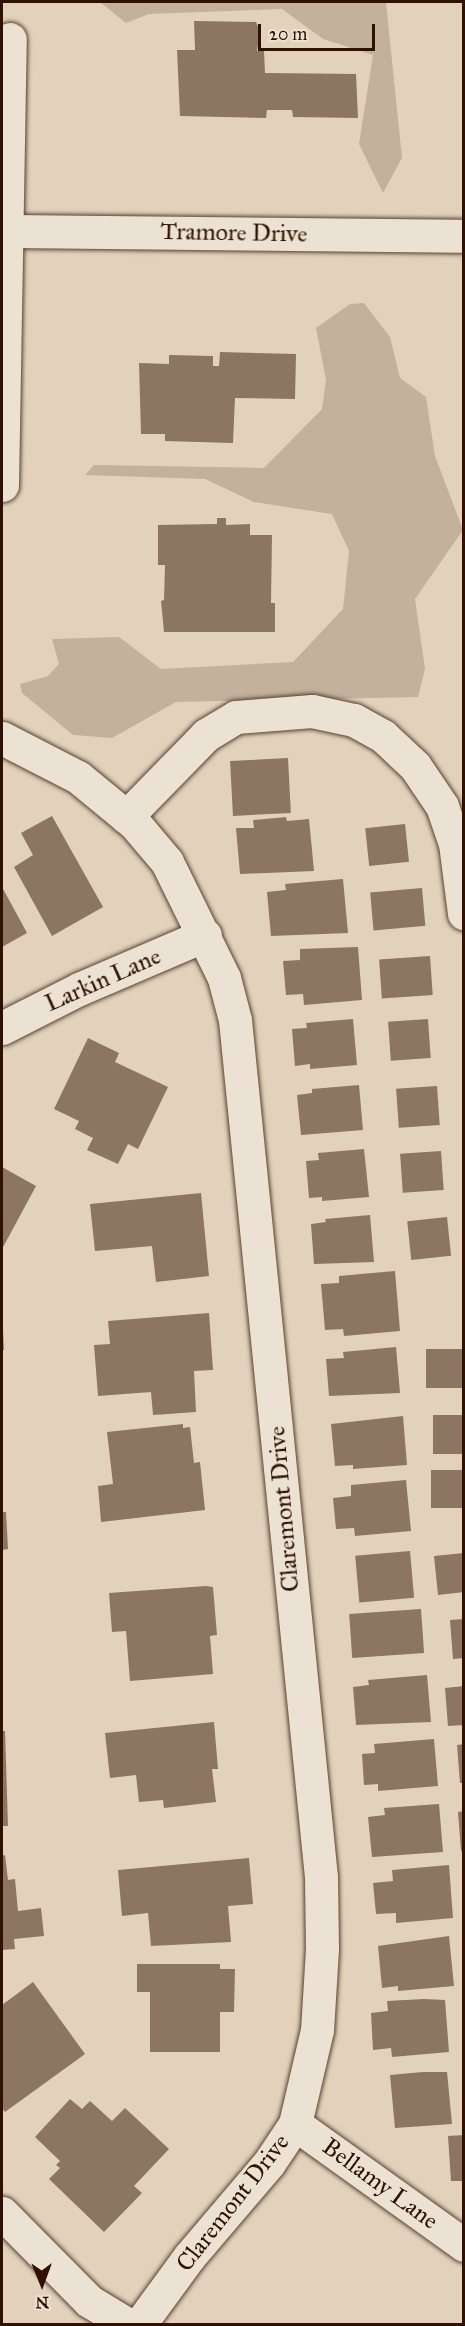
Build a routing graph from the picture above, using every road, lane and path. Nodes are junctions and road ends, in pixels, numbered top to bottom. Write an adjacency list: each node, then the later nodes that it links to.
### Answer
1 (10, 39): 2 (street)
2 (4, 231): 3 (street, Tramore Drive); 4 (street)
3 (464, 236)
4 (2, 485)
5 (2, 738): 6 (street, Claremont Drive)
6 (126, 817): 7 (street); 8 (street, Claremont Drive)
7 (464, 912)
8 (206, 935): 9 (street, Larkin Lane); 10 (street, Claremont Drive)
9 (2, 1028)
10 (295, 2124): 12 (street, Bellamy Lane); 14 (street, Claremont Drive)
11 (2, 2213): 13 (street)
12 (464, 2245)
13 (127, 2325)
14 (140, 2325)

